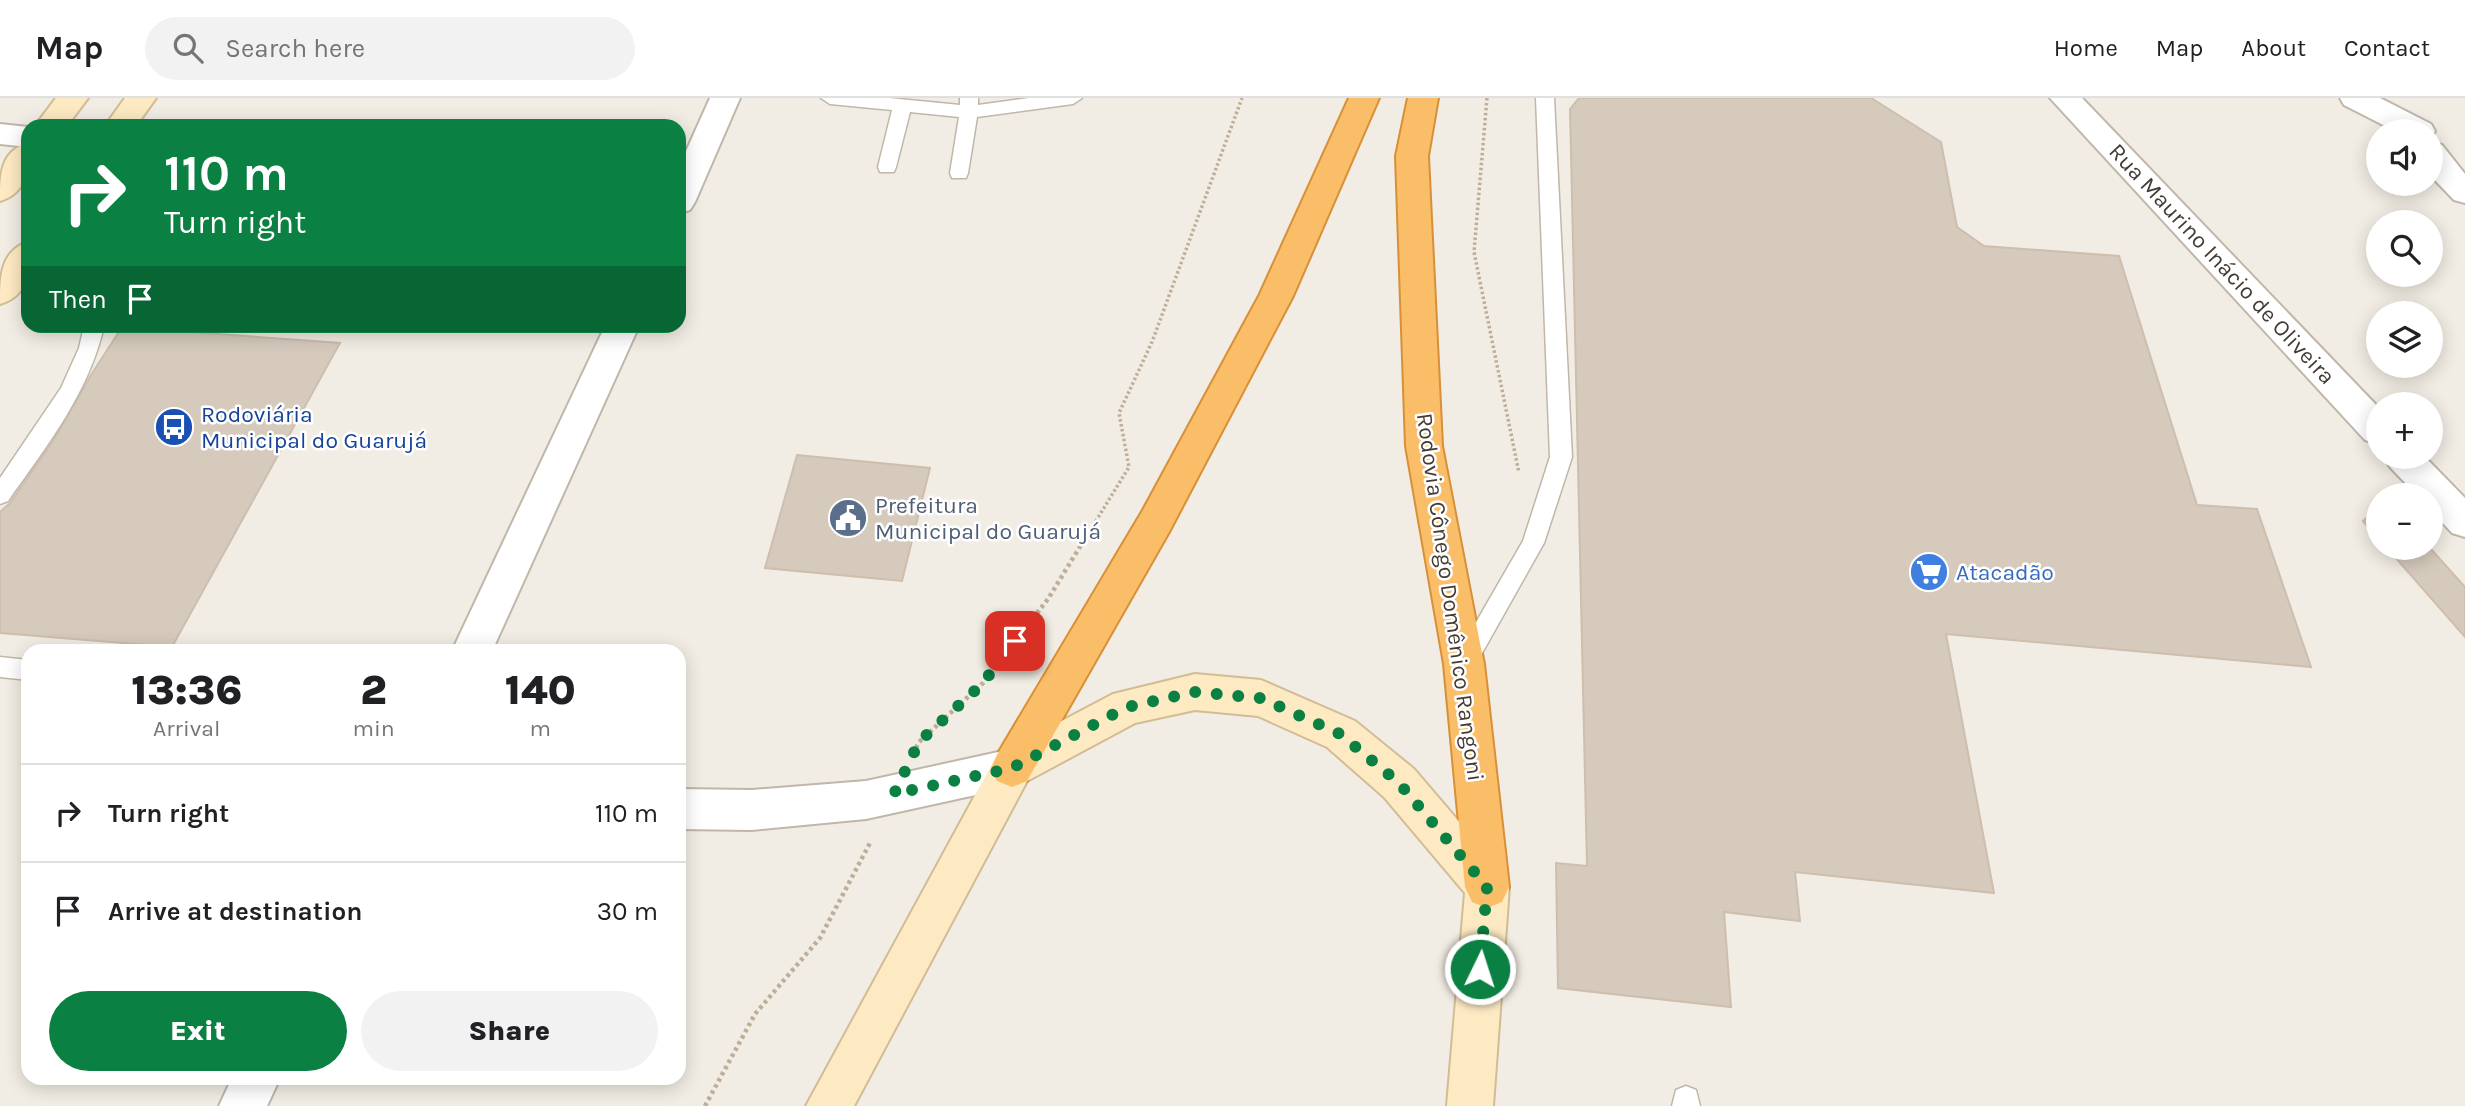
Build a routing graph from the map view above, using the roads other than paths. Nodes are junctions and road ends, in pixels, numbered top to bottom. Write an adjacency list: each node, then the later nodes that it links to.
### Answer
1 (73, 98): 13 (main road)
2 (141, 98): 14 (main road)
3 (725, 98): 25 (street)
4 (830, 98): 12 (lane)
5 (1073, 98): 11 (lane)
6 (1364, 98): 39 (highway)
7 (1423, 98): 36 (highway, Rodovia Cônego Domênico Rangoni)
8 (1545, 98): 36 (lane)
9 (2065, 98): 31 (street, Rua Maurino Inácio de Oliveira)
10 (2355, 98): 15 (street)
11 (969, 105): 12 (lane); 23 (lane)
12 (902, 107): 21 (lane)
13 (56, 119)
14 (125, 119)
15 (2395, 119)
16 (0, 134): 17 (street)
17 (21, 137)
18 (2443, 144): 19 (street)
19 (2465, 155)
20 (21, 167): 24 (main road)
21 (887, 167)
22 (2443, 170): 26 (street)
23 (959, 173)
24 (12, 183)
25 (686, 186)
26 (2465, 192)
27 (21, 264): 28 (main road)
28 (0, 292)
29 (93, 333): 33 (lane)
30 (619, 333): 35 (street)
31 (2366, 417)
32 (2414, 469): 34 (street)
33 (0, 495)
34 (2465, 522)
35 (475, 644)
36 (1464, 664): 41 (highway, Rodovia Cônego Domênico Rangoni)
37 (0, 667): 38 (lane)
38 (21, 669)
39 (1012, 768): 40 (street); 41 (main road); 44 (main road)
40 (686, 809)
41 (1487, 887): 45 (main road)
42 (253, 1085): 43 (street)
43 (242, 1106)
44 (829, 1106)
45 (1470, 1106)

